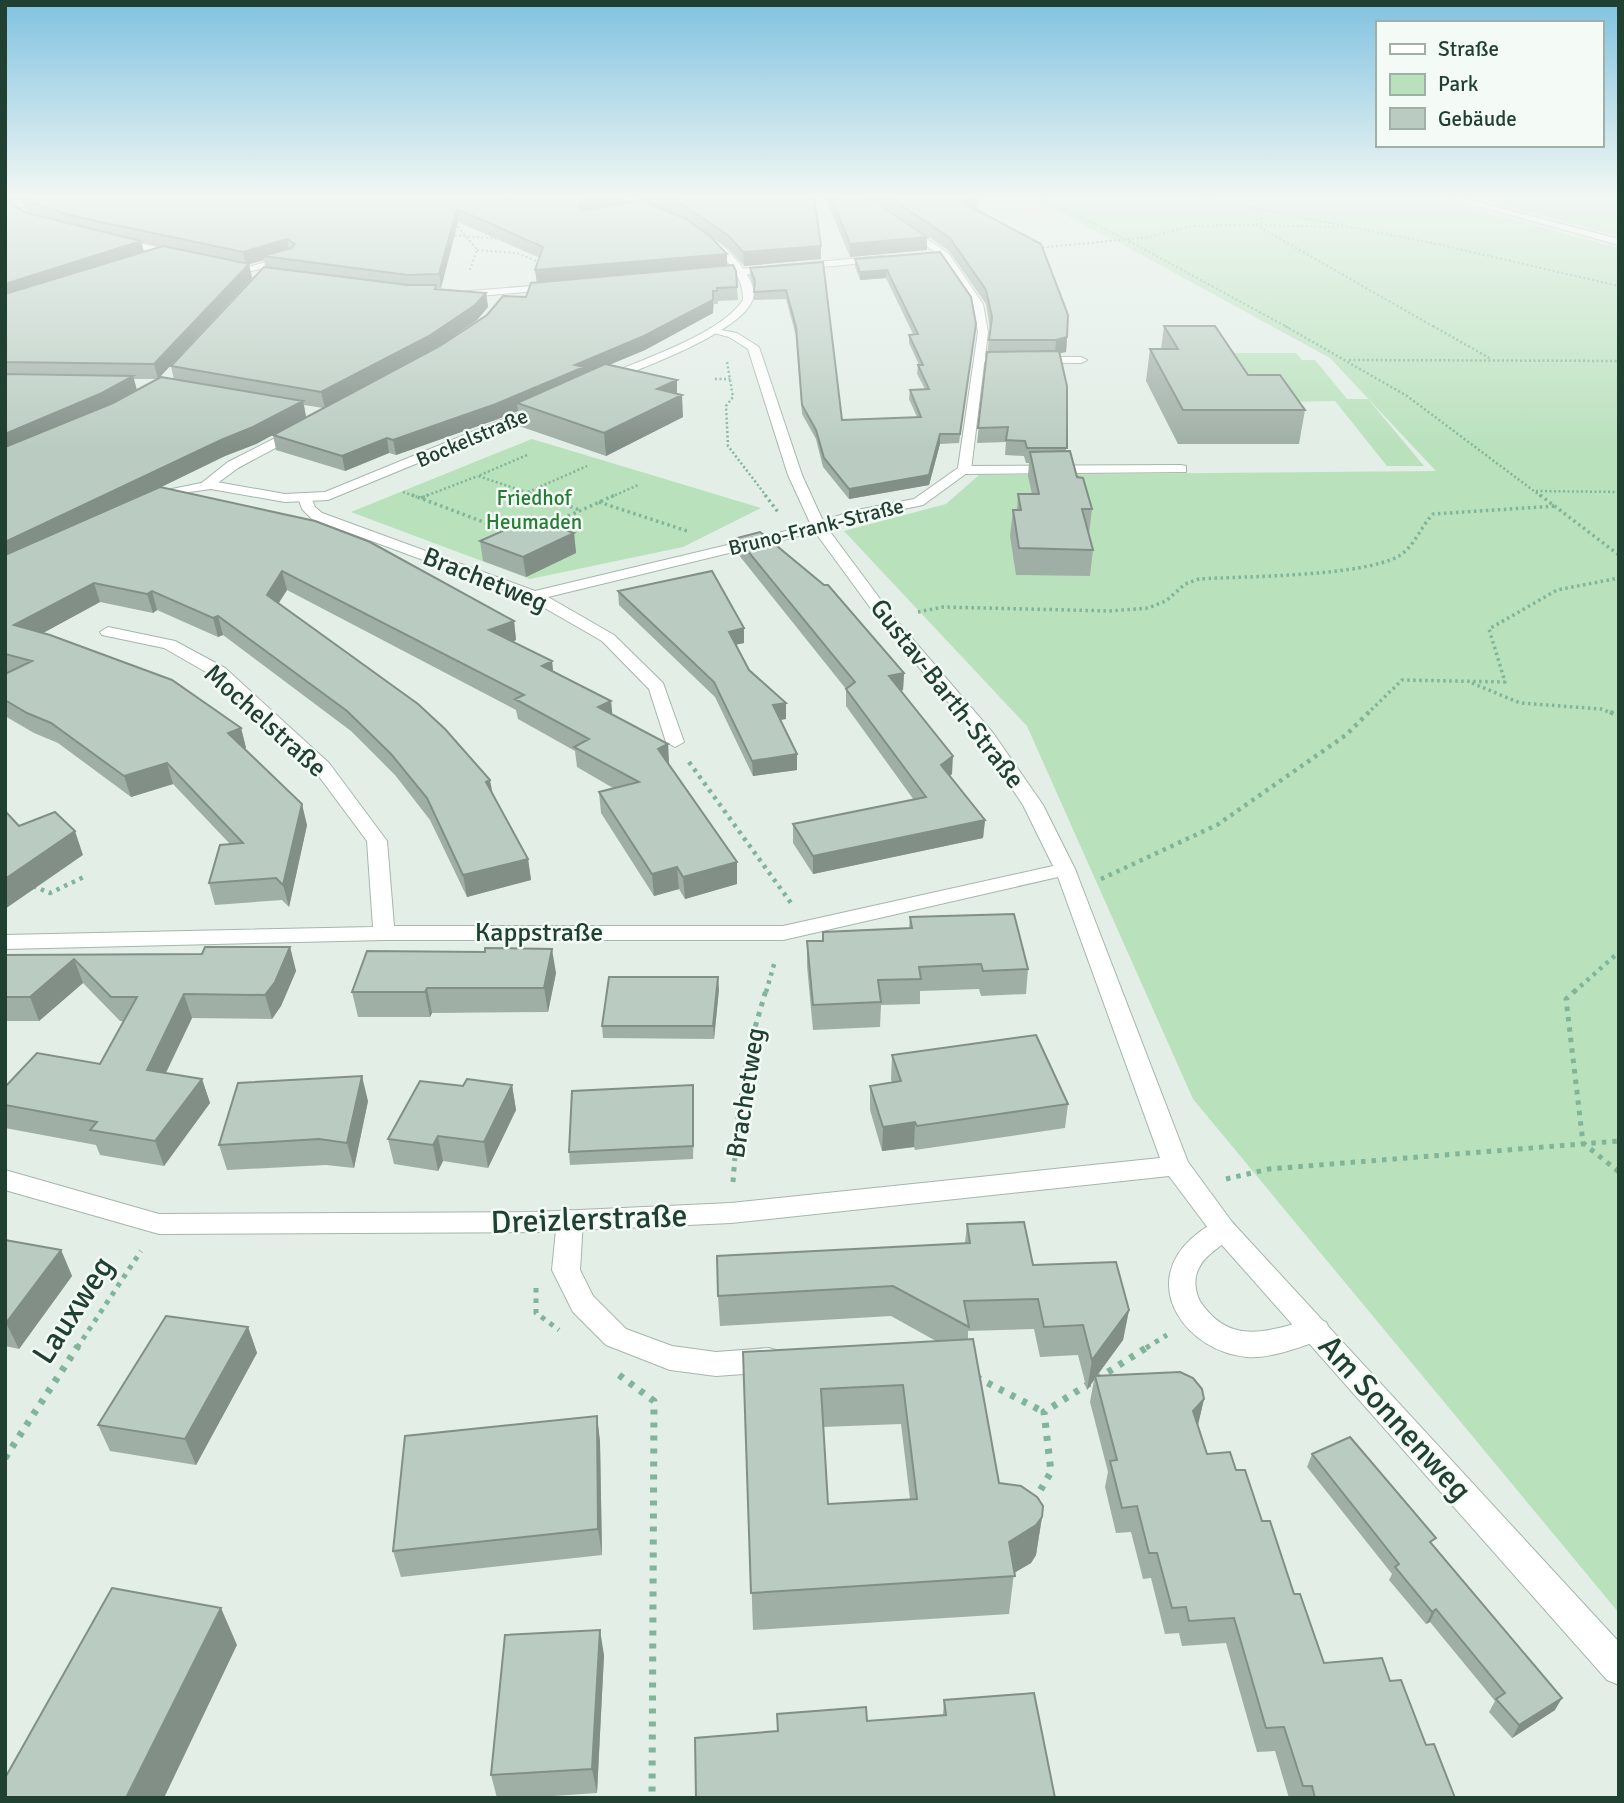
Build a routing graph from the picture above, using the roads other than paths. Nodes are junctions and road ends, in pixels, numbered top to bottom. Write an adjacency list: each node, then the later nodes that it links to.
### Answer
1 (743, 279): 7 (street)
2 (961, 279): 8 (street)
3 (571, 286): 4 (street)
4 (501, 292): 5 (street); 6 (street)
5 (453, 295)
6 (498, 306)
7 (714, 330): 10 (street); 18 (street, Gustav-Barth-Straße)
8 (980, 360): 9 (street); 14 (street)
9 (1081, 360)
10 (593, 385)
11 (555, 402): 16 (street, Bockelstraße)
12 (316, 421): 15 (street)
13 (1181, 469): 14 (street)
14 (964, 470): 18 (street, Bruno-Frank-Straße)
15 (206, 485): 16 (street, Bockelstraße); 17 (street)
16 (306, 500): 19 (street, Brachetweg)
17 (143, 506)
18 (819, 527): 19 (street, Bruno-Frank-Straße); 22 (street, Gustav-Barth-Straße)
19 (534, 596): 21 (street, Brachetweg)
20 (108, 632): 23 (street, Mochelstraße)
21 (674, 742)
22 (1065, 869): 23 (street, Kappstraße); 25 (street, Gustav-Barth-Straße)
23 (384, 933): 24 (street, Kappstraße)
24 (5, 942)
25 (1184, 1177): 27 (street, Dreizlerstraße); 28 (street, Am Sonnenweg)
26 (5, 1180): 27 (street, Dreizlerstraße)
27 (570, 1220): 30 (street)
28 (1223, 1229): 29 (street, Am Sonnenweg); 29 (street)
29 (1316, 1330): 31 (street, Am Sonnenweg)
30 (796, 1357)
31 (1619, 1668)

